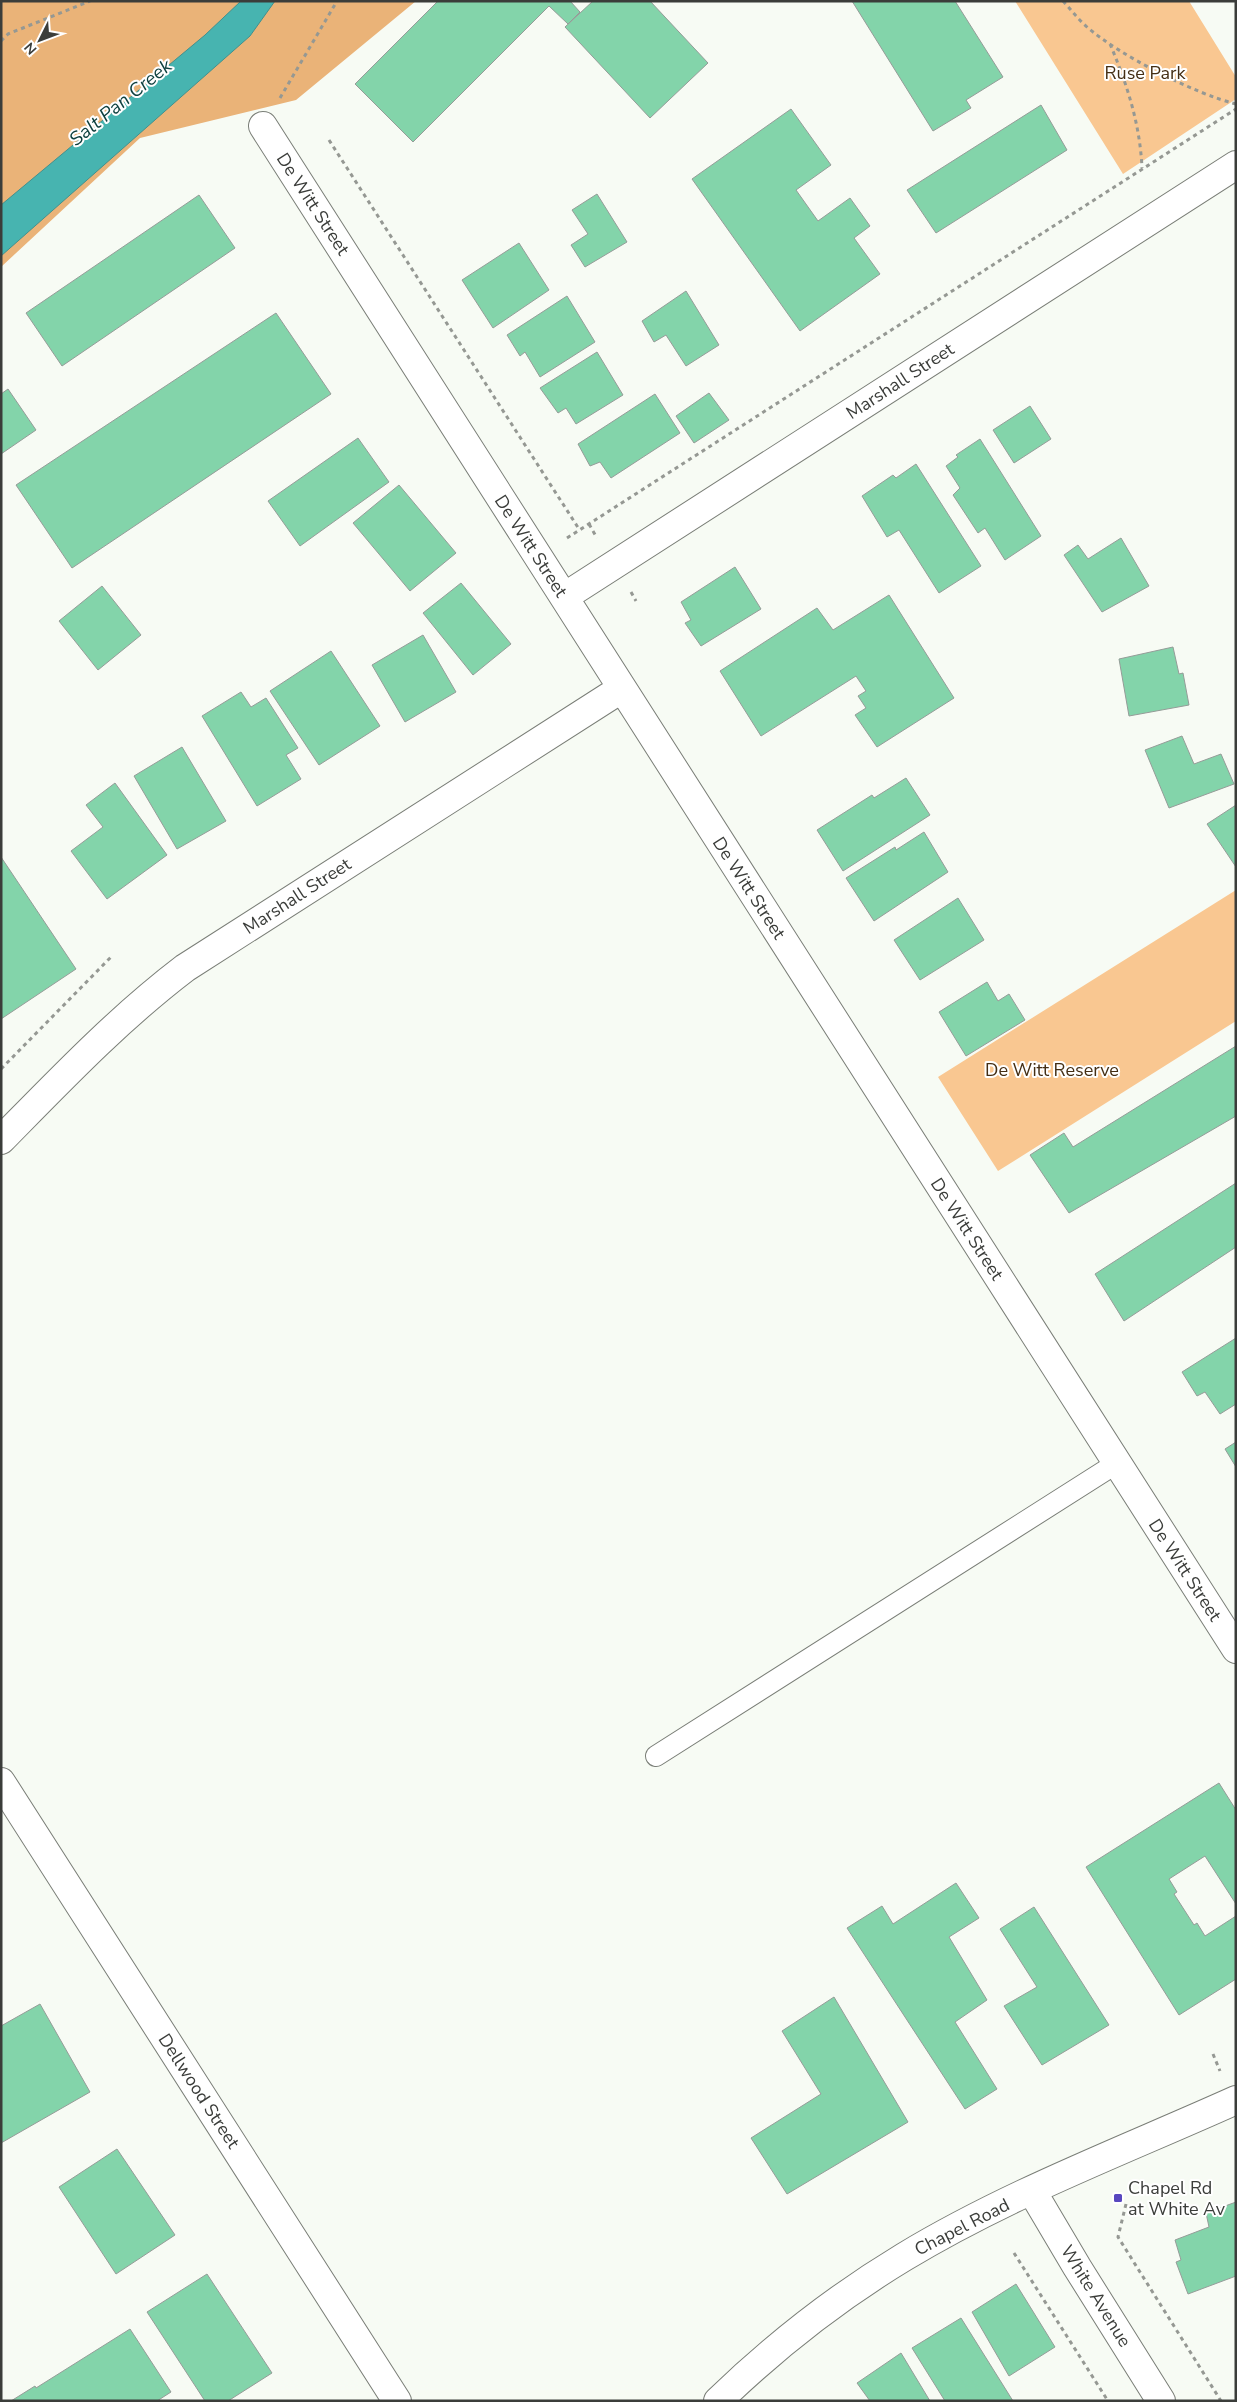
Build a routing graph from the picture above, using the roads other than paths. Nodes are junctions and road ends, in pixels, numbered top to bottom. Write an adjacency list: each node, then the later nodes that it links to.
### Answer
1 (263, 126): 3 (street, De Witt Street)
2 (1236, 165): 3 (street, Marshall Street)
3 (564, 597): 4 (street, De Witt Street)
4 (621, 689): 5 (street, Marshall Street); 6 (street, De Witt Street)
5 (1, 1140)
6 (1117, 1463): 7 (street, De Witt Street); 8 (lane)
7 (1236, 1648)
8 (656, 1756)
9 (1, 1782): 12 (street, Dellwood Street)
10 (1236, 2100): 11 (street, Chapel Road)
11 (1032, 2191): 13 (street, Chapel Road); 14 (street, White Avenue)
12 (397, 2401)
13 (718, 2401)
14 (1161, 2401)

